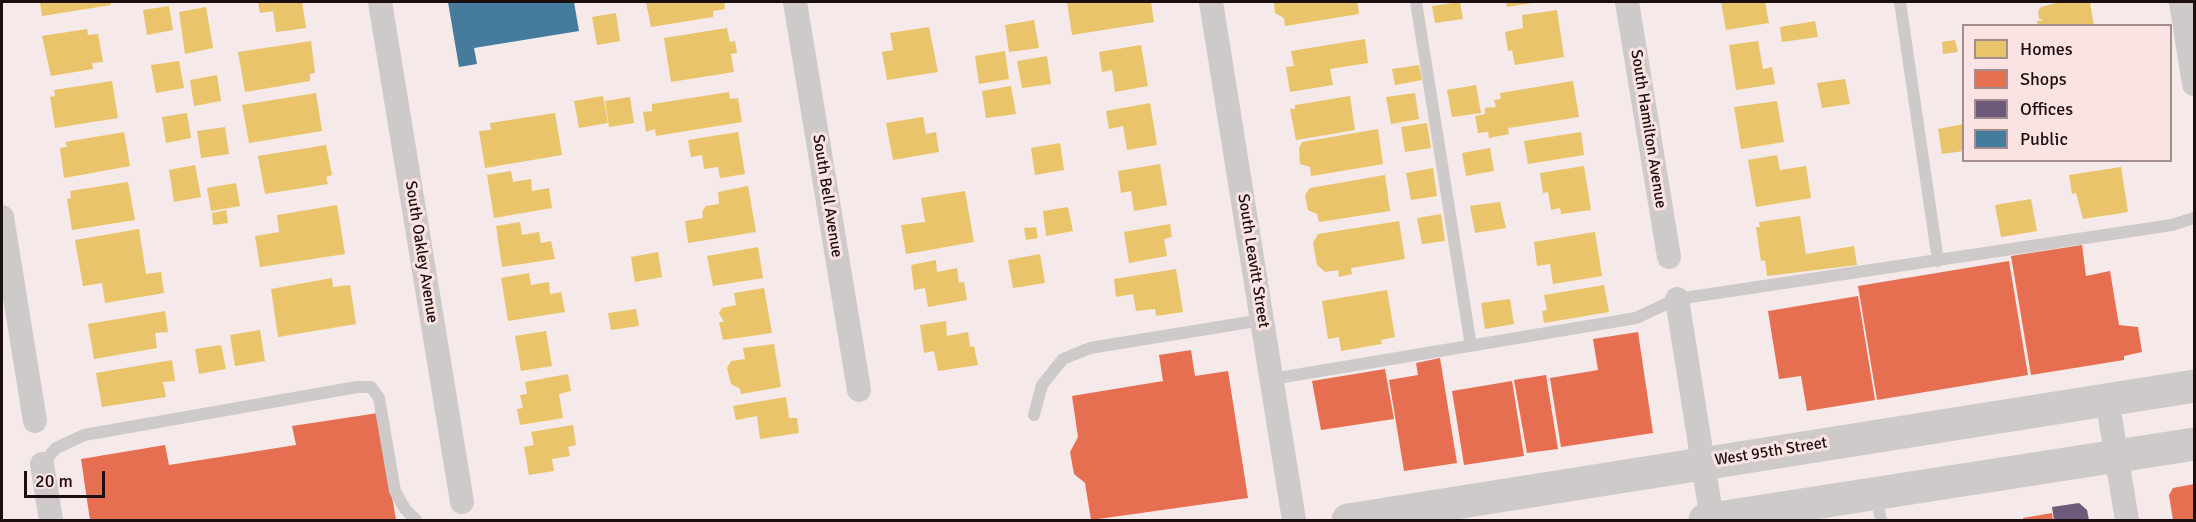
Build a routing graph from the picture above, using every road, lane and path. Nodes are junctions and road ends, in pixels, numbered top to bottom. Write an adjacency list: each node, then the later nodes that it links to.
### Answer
1 (380, 2): 26 (street, South Oakley Avenue)
2 (795, 2): 18 (street, South Bell Avenue)
3 (1211, 2): 14 (street, South Leavitt Street)
4 (1416, 2): 15 (lane)
5 (1627, 2): 11 (street, South Hamilton Avenue)
6 (1900, 2): 12 (lane)
7 (2181, 2): 8 (street)
8 (2194, 84)
9 (2, 217): 21 (street)
10 (2194, 218): 12 (lane)
11 (1669, 257)
12 (1938, 261): 13 (lane)
13 (1677, 299): 15 (lane); 24 (street)
14 (1262, 320): 16 (street, South Leavitt Street); 20 (lane)
15 (1471, 346): 16 (lane)
16 (1272, 379): 30 (street, South Leavitt Street)
17 (2194, 386): 19 (main road, West 95th Street)
18 (859, 390)
19 (2107, 399): 23 (street); 24 (main road, West 95th Street)
20 (1034, 415)
21 (35, 421)
22 (2194, 444): 23 (main road)
23 (2117, 456): 27 (main road); 33 (street)
24 (1703, 462): 31 (main road, West 95th Street); 32 (street)
25 (42, 464): 28 (street); 29 (lane)
26 (462, 502)
27 (1878, 507): 32 (main road)
28 (51, 520)
29 (416, 520)
30 (1294, 520)
31 (1348, 520)
32 (1710, 520)
33 (2127, 520)

